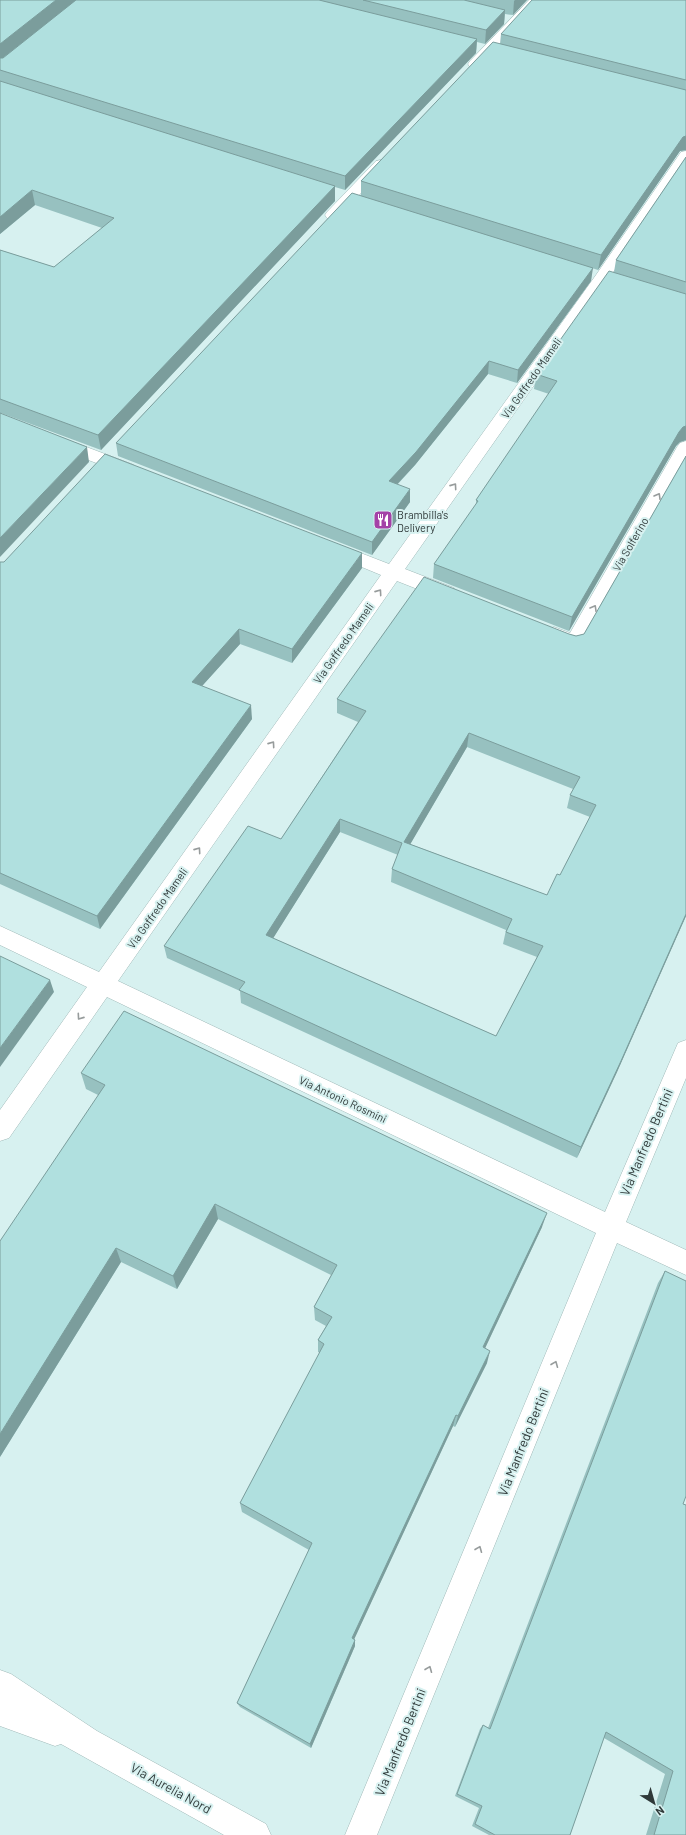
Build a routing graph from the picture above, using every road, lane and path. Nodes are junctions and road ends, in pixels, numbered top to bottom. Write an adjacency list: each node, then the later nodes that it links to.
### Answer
1 (536, 0): 3 (street)
2 (474, 46): 3 (street)
3 (489, 50): 4 (street); 5 (street)
4 (504, 54)
5 (467, 73)
6 (390, 154): 8 (street)
7 (686, 155): 15 (street, Via Goffredo Mameli, one-way to 7)
8 (342, 196): 9 (street); 10 (street)
9 (363, 203)
10 (321, 227)
11 (44, 437): 13 (street)
12 (686, 447): 17 (street, Via Solferino, one-way to 12)
13 (147, 477)
14 (318, 543): 15 (street)
15 (393, 572): 16 (street); 19 (street, Via Goffredo Mameli, one-way to 15)
16 (465, 600)
17 (538, 628)
18 (0, 935): 19 (street, Via Antonio Rosmini)
19 (103, 986): 21 (street, Via Goffredo Mameli, one-way to 21); 22 (street, Via Antonio Rosmini)
20 (686, 1050): 22 (street, Via Manfredo Bertini)
21 (0, 1130)
22 (611, 1227): 23 (street, Via Antonio Rosmini); 28 (street, Via Manfredo Bertini, one-way to 22)
23 (686, 1263)
24 (0, 1685): 26 (street, Via Aurelia Nord)
25 (0, 1711): 26 (street, Via Aurelia Nord)
26 (86, 1742): 27 (street, Via Aurelia Nord)
27 (255, 1835)
28 (361, 1835)

